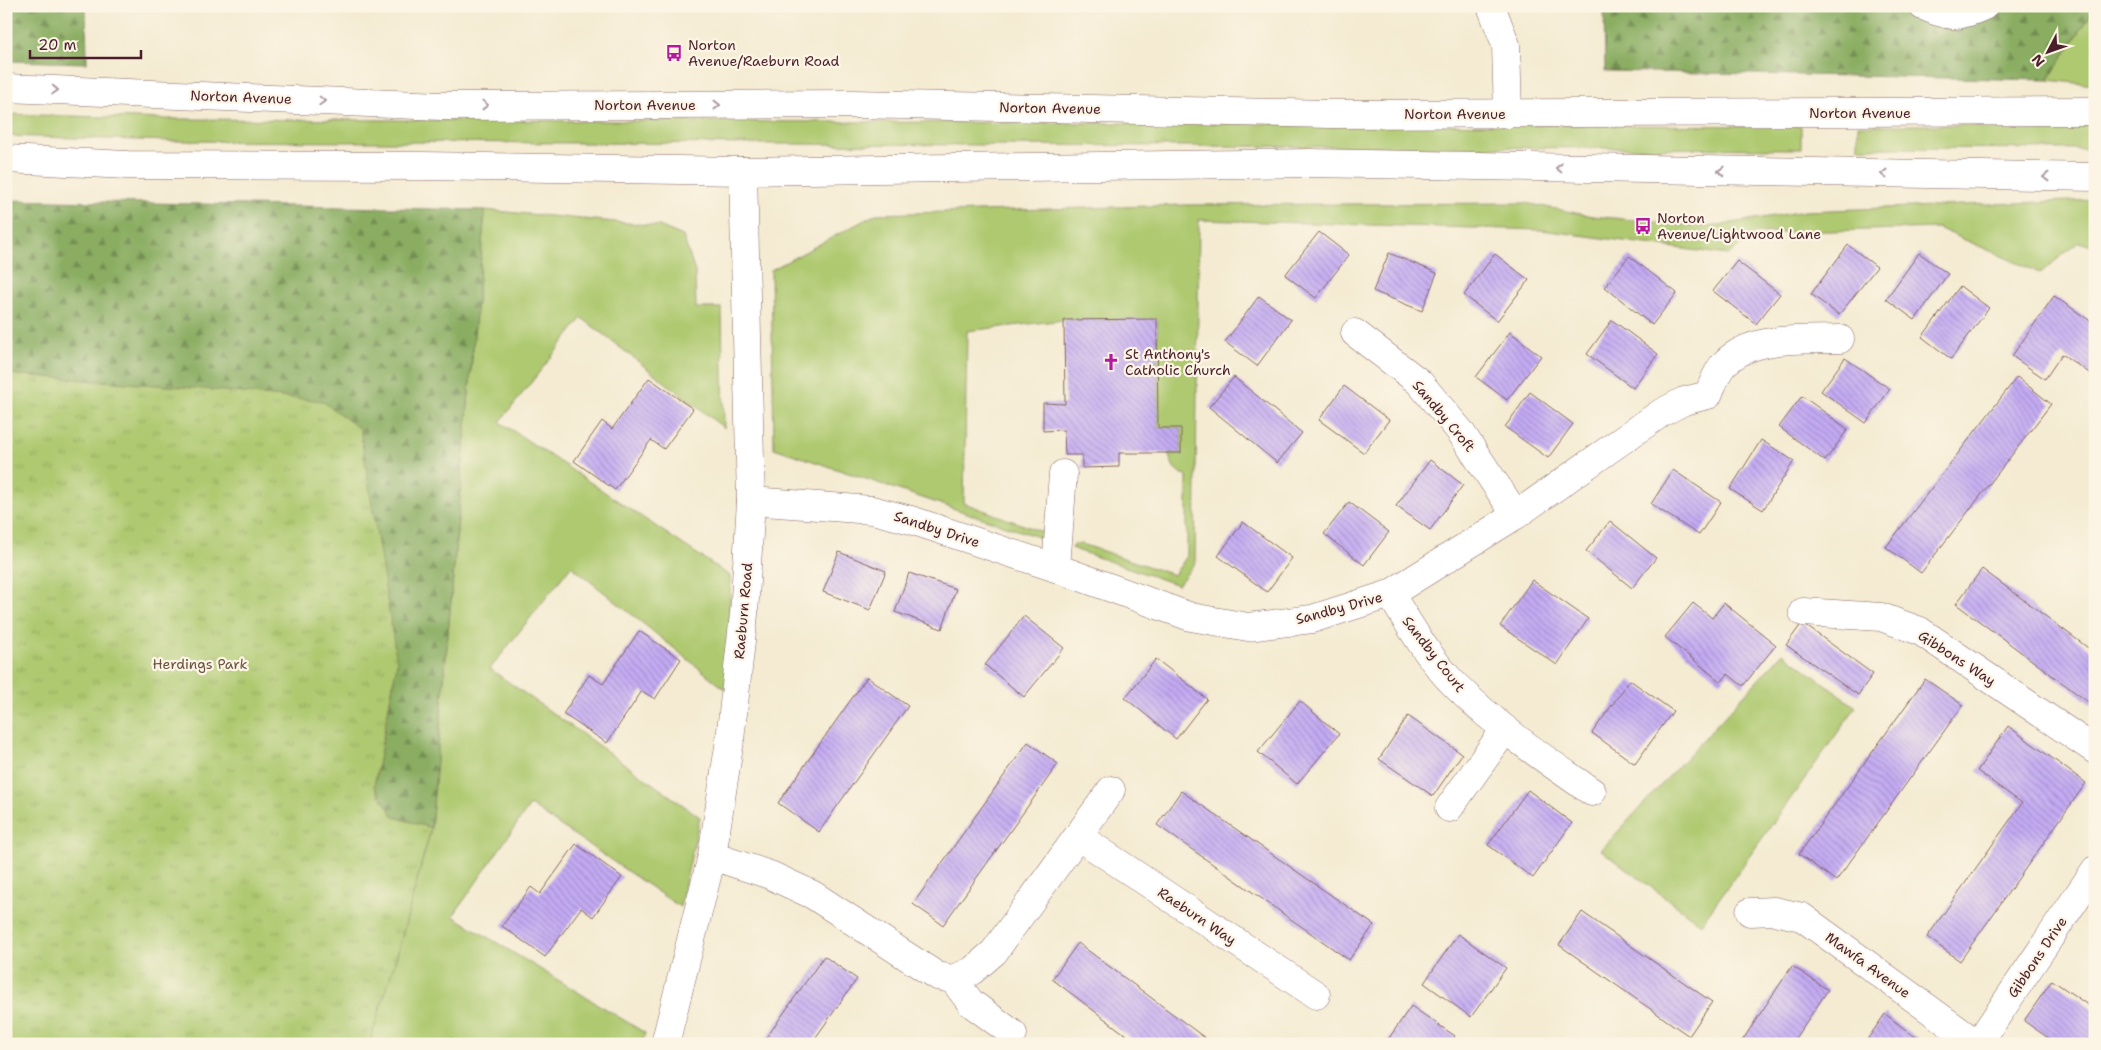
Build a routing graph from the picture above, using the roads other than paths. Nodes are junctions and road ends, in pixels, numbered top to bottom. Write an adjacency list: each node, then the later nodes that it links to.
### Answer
1 (1491, 6): 6 (main road)
2 (1923, 6): 3 (main road)
3 (1984, 6)
4 (6, 88): 6 (main road, Norton Avenue, one-way to 6)
5 (2095, 111): 6 (main road, Norton Avenue)
6 (1508, 114)
7 (6, 159): 8 (main road)
8 (743, 171): 9 (main road, one-way to 8); 13 (main road, Raeburn Road)
9 (2095, 177)
10 (1355, 333): 14 (main road, Sandby Croft)
11 (1840, 339): 14 (main road, Sandby Drive)
12 (1063, 474): 15 (main road)
13 (751, 500): 15 (main road, Sandby Drive); 24 (main road, Raeburn Road)
14 (1516, 515): 16 (main road, Sandby Drive)
15 (1056, 568): 16 (main road, Sandby Drive)
16 (1390, 594): 18 (main road, Sandby Court)
17 (1803, 612): 19 (main road, Gibbons Way)
18 (1504, 731): 21 (main road, Sandby Court); 22 (main road)
19 (2095, 750)
20 (1111, 790): 23 (main road)
21 (1592, 792)
22 (1449, 808)
23 (1079, 837): 27 (main road); 28 (main road, Raeburn Way)
24 (712, 856): 27 (main road); 30 (main road, Raeburn Road)
25 (2095, 870): 31 (main road, Gibbons Drive)
26 (1750, 912): 31 (main road, Mawfa Avenue)
27 (953, 979): 29 (main road)
28 (1316, 995)
29 (1013, 1034)
30 (664, 1044)
31 (1978, 1044)

